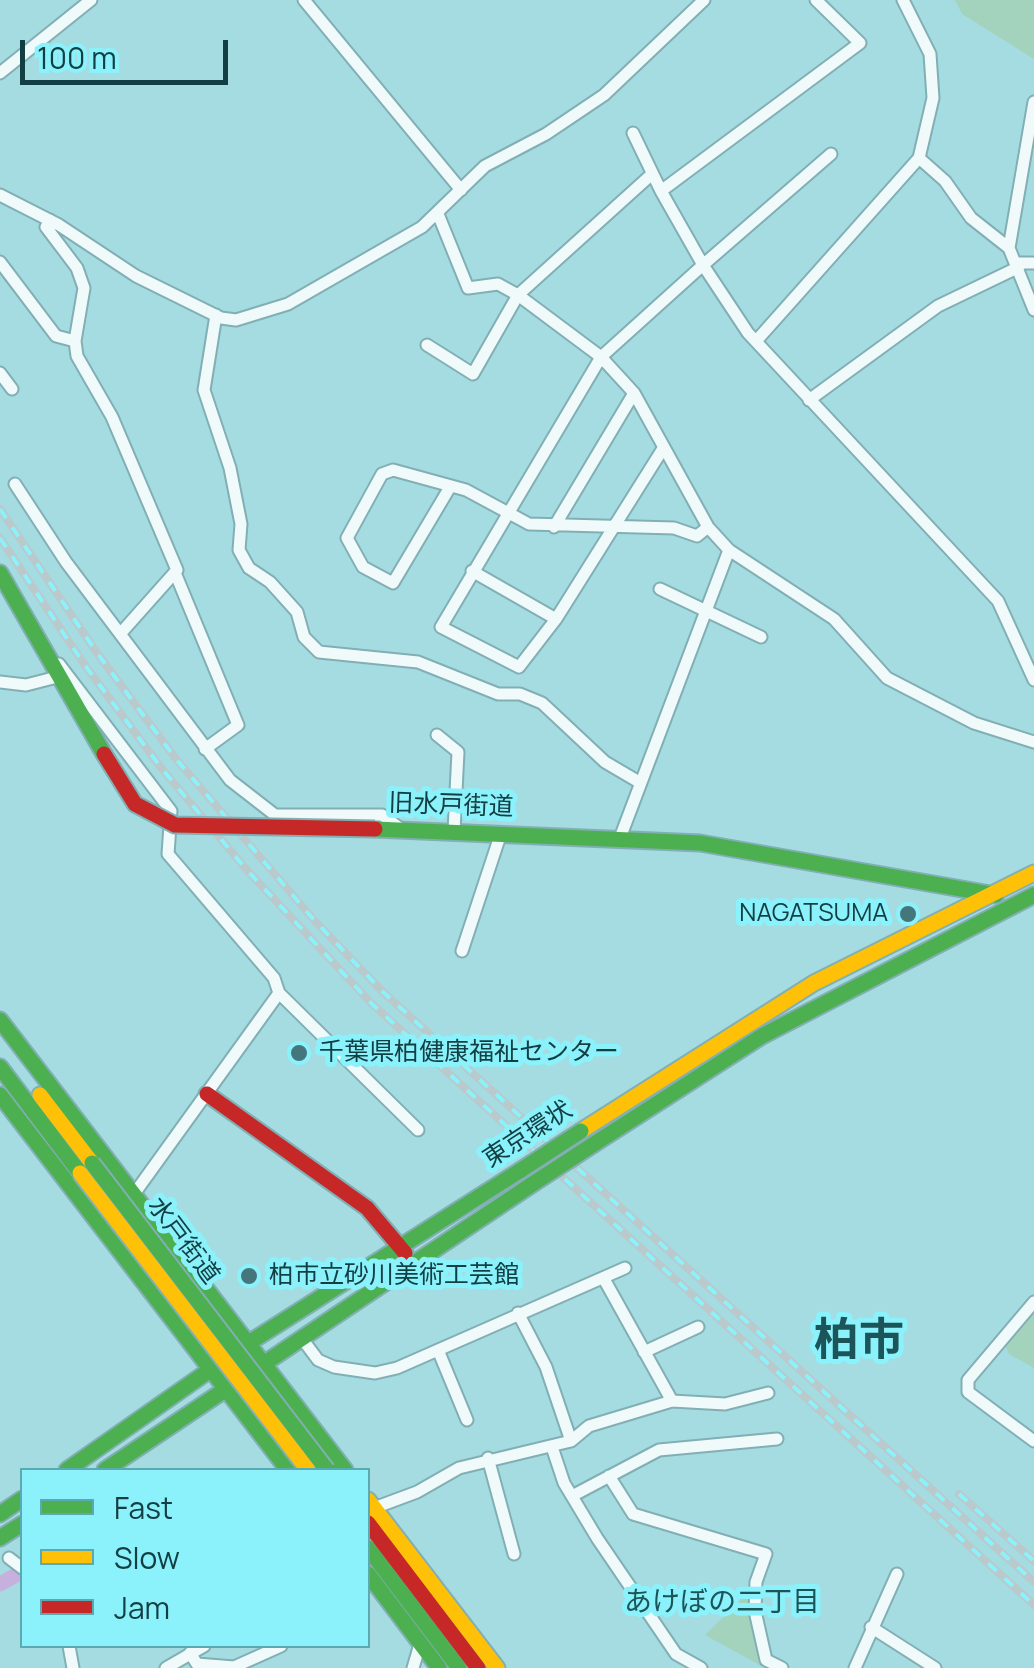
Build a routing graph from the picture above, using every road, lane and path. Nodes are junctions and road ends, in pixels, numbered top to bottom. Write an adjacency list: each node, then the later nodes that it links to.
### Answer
1 (91, 0): 6 (street)
2 (304, 0): 13 (street)
3 (704, 0): 13 (street)
4 (816, 0): 14 (street)
5 (903, 0): 10 (street)
6 (2, 68)
7 (1034, 102): 11 (street)
8 (633, 133): 12 (street)
9 (831, 154): 22 (street)
10 (919, 158): 18 (street); 27 (street)
11 (1028, 172): 18 (street)
12 (652, 174): 14 (street); 23 (street)
13 (461, 190): 16 (street)
14 (660, 191): 22 (street)
15 (0, 194): 17 (street)
16 (438, 214): 23 (street); 25 (street)
17 (50, 220): 25 (street); 26 (street)
18 (1010, 248): 21 (street)
19 (0, 262): 26 (street)
20 (1034, 263): 21 (street)
21 (1018, 265): 24 (street); 33 (street)
22 (704, 266): 27 (street); 29 (street)
23 (518, 296): 28 (street); 29 (street)
24 (1034, 310)
25 (216, 315): 57 (street)
26 (75, 340): 44 (street)
27 (756, 340): 33 (street)
28 (427, 345)
29 (601, 357): 32 (street); 37 (street)
30 (0, 373): 31 (street)
31 (12, 389)
32 (634, 393): 34 (street); 38 (street)
33 (810, 400): 52 (street)
34 (664, 447): 39 (street); 40 (street)
35 (15, 484): 48 (street)
36 (450, 486): 36 (street); 37 (street)
37 (506, 511): 38 (street); 42 (street)
38 (554, 527): 40 (street)
39 (708, 527): 40 (street); 41 (street)
40 (611, 528): 47 (street)
41 (728, 550): 46 (street); 55 (street)
42 (472, 571): 47 (street); 47 (street)
43 (0, 573): 50 (main road, 旧水戸街道)
44 (176, 575): 48 (street); 56 (street)
45 (660, 588): 46 (street)
46 (704, 613): 49 (street); 57 (street)
47 (556, 618)
48 (120, 634): 56 (street)
49 (761, 637)
50 (47, 649): 51 (main road, 旧水戸街道); 66 (street)
51 (60, 676): 53 (street); 58 (main road, 旧水戸街道, bridge)
52 (1034, 680)
53 (0, 682)
54 (436, 735): 59 (street)
55 (1034, 742)
56 (206, 749): 58 (street)
57 (639, 782): 61 (street)
58 (401, 829): 59 (main road, 旧水戸街道)
59 (454, 831): 60 (main road, 旧水戸街道)
60 (501, 833): 61 (main road, 旧水戸街道); 65 (street)
61 (620, 838): 63 (main road, 旧水戸街道)
62 (1034, 874): 63 (main road, 東京環状)
63 (992, 894): 64 (main road, 旧水戸街道); 75 (main road, 東京環状, bridge)
64 (1030, 900): 76 (main road, 東京環状, bridge)
65 (462, 951)
66 (279, 993): 70 (street); 72 (street)
67 (0, 1020): 74 (main road)
68 (0, 1042): 73 (main road, 水戸街道)
69 (0, 1067): 73 (main road, 水戸街道)
70 (207, 1094): 74 (street); 75 (main road)
71 (0, 1095): 87 (main road)
72 (418, 1130)
73 (86, 1168): 100 (main road, 水戸街道, bridge); 101 (main road, 水戸街道, bridge)
74 (134, 1194): 83 (main road)
75 (400, 1246): 76 (main road); 83 (main road, 東京環状)
76 (412, 1264): 82 (main road, 東京環状)
77 (624, 1268): 78 (street)
78 (604, 1279): 80 (street); 85 (street)
79 (1034, 1302): 94 (street)
80 (518, 1313): 84 (street); 93 (street)
81 (698, 1327): 85 (street)
82 (303, 1340): 84 (street); 86 (main road, 東京環状)
83 (248, 1344): 86 (main road); 87 (main road, 東京環状)
84 (438, 1350): 91 (street)
85 (644, 1352): 90 (street)
86 (264, 1365): 88 (main road, 東京環状); 102 (main road)
87 (211, 1369): 88 (main road); 97 (main road, 東京環状)
88 (227, 1390): 98 (main road, 東京環状); 99 (main road)
89 (768, 1393): 90 (street)
90 (672, 1402): 93 (street)
91 (467, 1420)
92 (777, 1439): 103 (street)
93 (571, 1441): 95 (street)
94 (1034, 1441)
95 (552, 1447): 96 (street); 104 (street)
96 (488, 1458): 105 (street); 107 (street)
97 (70, 1468)
98 (109, 1468)
99 (286, 1468)
100 (307, 1468)
101 (325, 1468)
102 (343, 1468)
103 (609, 1476): 104 (street); 125 (street)
104 (572, 1496): 124 (street)
105 (370, 1510): 110 (main road); 123 (main road)
106 (370, 1550): 110 (main road)
107 (514, 1554)
108 (9, 1558): 109 (street)
109 (20, 1566)
110 (390, 1566): 121 (main road); 122 (main road)
111 (896, 1574): 113 (street)
112 (370, 1577): 114 (main road)
113 (872, 1627): 126 (street); 127 (street)
114 (420, 1644): 119 (street); 120 (main road)
115 (200, 1648): 117 (street)
116 (277, 1648): 117 (street)
117 (190, 1653): 118 (street)
118 (166, 1668)
119 (413, 1668)
120 (439, 1668)
121 (459, 1668)
122 (478, 1668)
123 (497, 1668)
124 (701, 1668)
125 (782, 1668)
126 (855, 1668)
127 (935, 1668)

